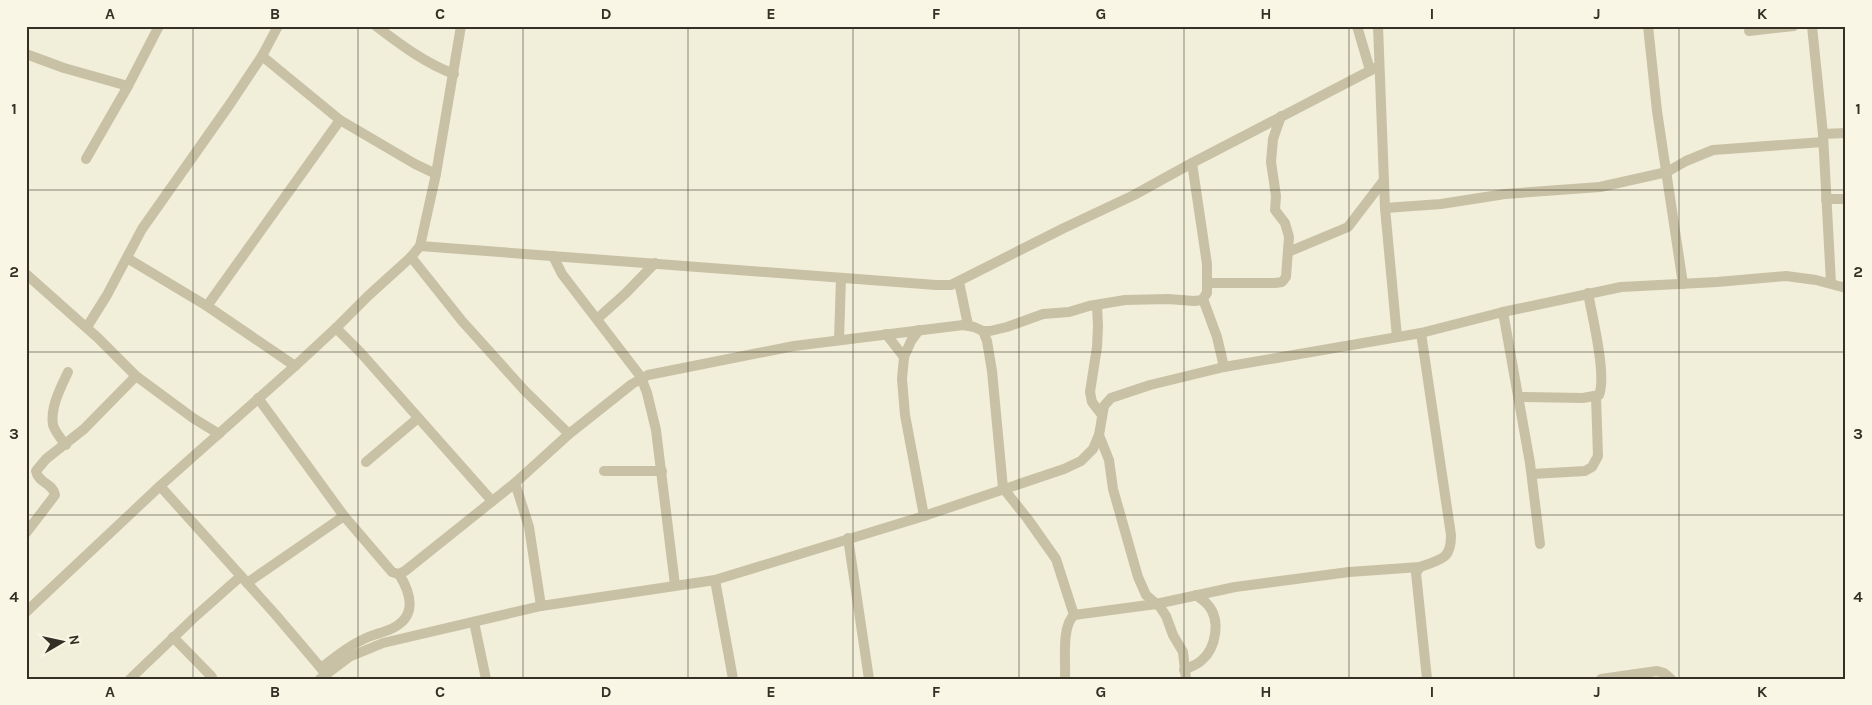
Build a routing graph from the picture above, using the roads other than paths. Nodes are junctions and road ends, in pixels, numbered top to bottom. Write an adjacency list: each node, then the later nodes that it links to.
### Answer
1 (159, 26): 15 (street)
2 (278, 26): 12 (street)
3 (376, 26): 14 (street)
4 (461, 26): 14 (street)
5 (1357, 26): 13 (street)
6 (1378, 26): 13 (street)
7 (1648, 26): 22 (street)
8 (1794, 26): 10 (street)
9 (1812, 26): 19 (street)
10 (1749, 31)
11 (26, 54): 15 (street)
12 (262, 56): 17 (street); 32 (street)
13 (1374, 68): 16 (street); 24 (street)
14 (454, 74): 23 (street)
15 (128, 86): 20 (street)
16 (1281, 116): 21 (street); 29 (street)
17 (340, 120): 23 (street); 44 (street)
18 (1846, 133): 19 (street)
19 (1823, 138): 22 (street); 25 (street)
20 (86, 159)
21 (1192, 163): 36 (street); 37 (street)
22 (1667, 172): 27 (street); 39 (street)
23 (436, 174): 28 (street)
24 (1384, 180): 27 (street); 29 (street)
25 (1826, 199): 26 (street); 38 (street)
26 (1846, 199)
27 (1385, 208): 54 (street)
28 (420, 246): 30 (street); 31 (street)
29 (1288, 252): 37 (street)
30 (553, 256): 33 (street); 46 (street)
31 (411, 257): 49 (street); 68 (street)
32 (127, 258): 44 (street); 48 (street)
33 (655, 263): 35 (street); 46 (street)
34 (26, 274): 48 (street)
35 (841, 278): 36 (street); 55 (street)
36 (959, 282): 47 (street)
37 (1208, 283): 42 (street)
38 (1831, 283): 39 (street); 40 (street)
39 (1683, 284): 41 (street)
40 (1846, 288)
41 (1588, 293): 45 (street); 63 (street)
42 (1203, 299): 43 (street); 58 (street)
43 (1097, 305): 51 (street); 65 (street)
44 (208, 306): 57 (street)
45 (1503, 312): 52 (street); 62 (street)
46 (598, 319): 61 (street)
47 (968, 325): 50 (street); 51 (street)
48 (87, 327): 60 (street)
49 (336, 328): 57 (street); 66 (street)
50 (919, 330): 53 (street); 56 (street)
51 (983, 331): 77 (street)
52 (1421, 333): 54 (street); 84 (street)
53 (886, 334): 55 (street); 56 (street)
54 (1397, 337): 58 (street)
55 (839, 340): 61 (street)
56 (904, 357): 80 (street)
57 (295, 366): 64 (street)
58 (1224, 367): 65 (street)
59 (68, 372): 70 (street)
60 (136, 376): 67 (street); 70 (street)
61 (641, 377): 68 (street); 73 (street)
62 (1519, 397): 63 (street); 74 (street)
63 (1596, 397): 74 (street)
64 (258, 398): 67 (street); 79 (street)
65 (1102, 415): 69 (street)
66 (418, 418): 71 (street); 78 (street)
67 (219, 434): 76 (street)
68 (569, 434): 75 (street)
69 (1099, 435): 77 (street); 90 (street)
70 (66, 445): 81 (street)
71 (366, 462)
72 (604, 471): 73 (street)
73 (662, 471): 88 (street)
74 (1532, 474): 83 (street)
75 (515, 483): 78 (street); 91 (street)
76 (160, 486): 86 (street); 92 (street)
77 (1003, 488): 80 (street); 93 (street)
78 (492, 501): 85 (street)
79 (344, 516): 85 (street); 86 (street)
80 (924, 516): 82 (street)
81 (26, 533)
82 (848, 538): 87 (street); 102 (street)
83 (1540, 544)
84 (1420, 566): 89 (street); 104 (street)
85 (400, 574): 96 (street)
86 (244, 580): 95 (street); 96 (street)
87 (715, 580): 88 (street); 101 (street)
88 (675, 585): 91 (street)
89 (1196, 595): 90 (street); 97 (street)
90 (1156, 604): 93 (street); 97 (street)
91 (542, 606): 94 (street)
92 (26, 612)
93 (1074, 615): 103 (street)
94 (474, 622): 96 (street); 100 (street)
95 (173, 637): 98 (street); 99 (street)
96 (322, 674)
97 (1185, 674)
98 (212, 677)
99 (130, 679)
100 (486, 679)
101 (733, 679)
102 (869, 679)
103 (1066, 679)
104 (1427, 679)
105 (1601, 679): 106 (street)
106 (1671, 679)

